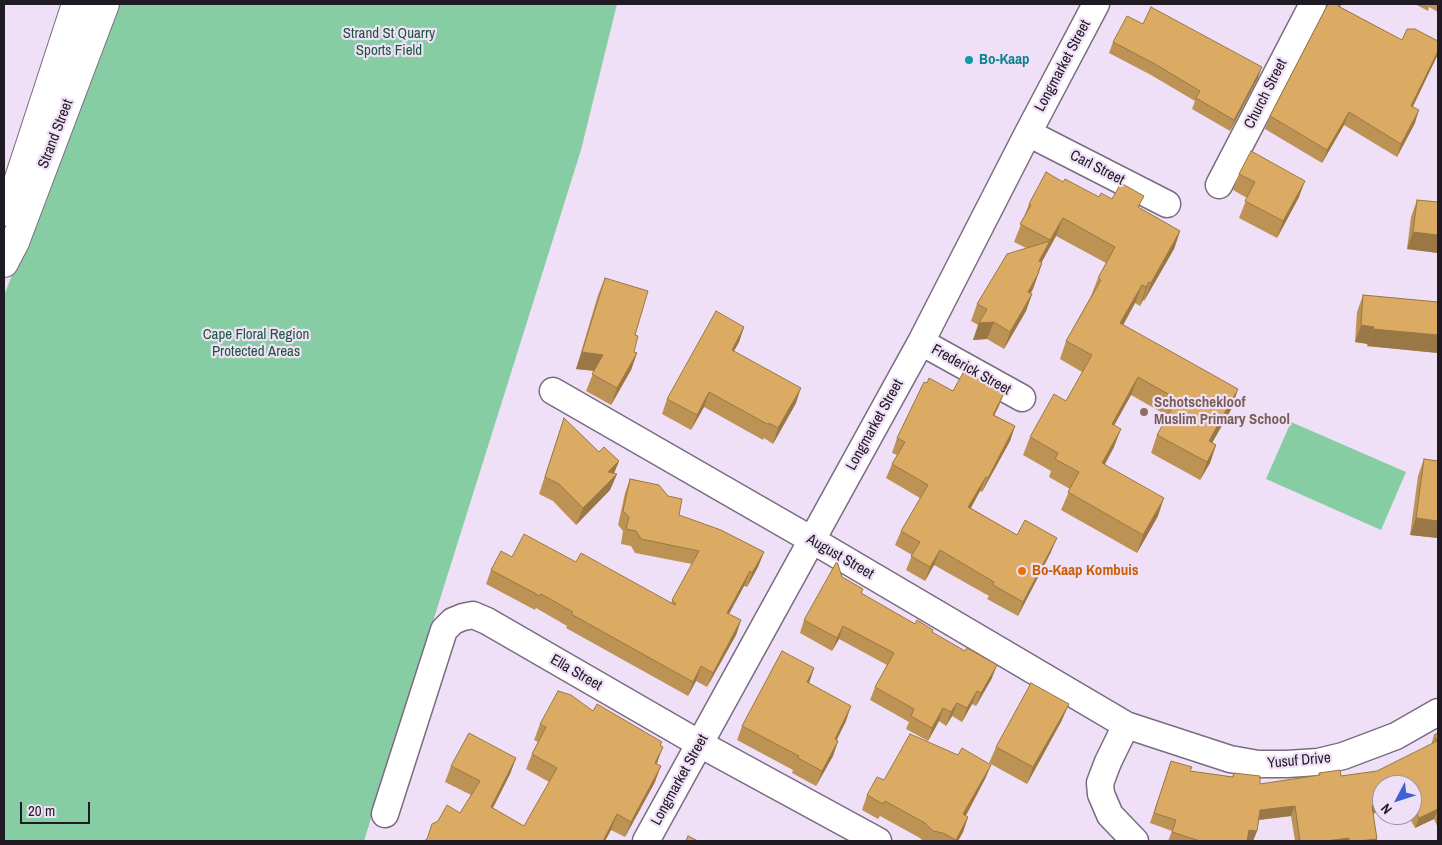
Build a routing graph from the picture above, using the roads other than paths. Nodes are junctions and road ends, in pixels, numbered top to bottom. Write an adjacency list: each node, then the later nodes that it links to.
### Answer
1 (76, 4): 8 (street, Strand Street)
2 (105, 4): 9 (street, Strand Street)
3 (1096, 4): 5 (street, Longmarket Street)
4 (1305, 6): 6 (street, Church Street)
5 (1028, 132): 7 (street, Carl Street); 10 (street, Longmarket Street)
6 (1219, 185)
7 (1167, 204)
8 (4, 225)
9 (4, 263)
10 (920, 342): 12 (street, Frederick Street); 13 (street, Longmarket Street)
11 (553, 391): 13 (street, August Street)
12 (1022, 398)
13 (812, 540): 15 (street, August Street); 16 (street, Longmarket Street)
14 (1438, 712): 15 (street, Yusuf Drive)
15 (1126, 725): 20 (street)
16 (700, 744): 17 (street, Ella Street); 18 (street, Longmarket Street); 19 (street, Ella Street)
17 (385, 814)
18 (646, 841)
19 (878, 841)
20 (1135, 841)

